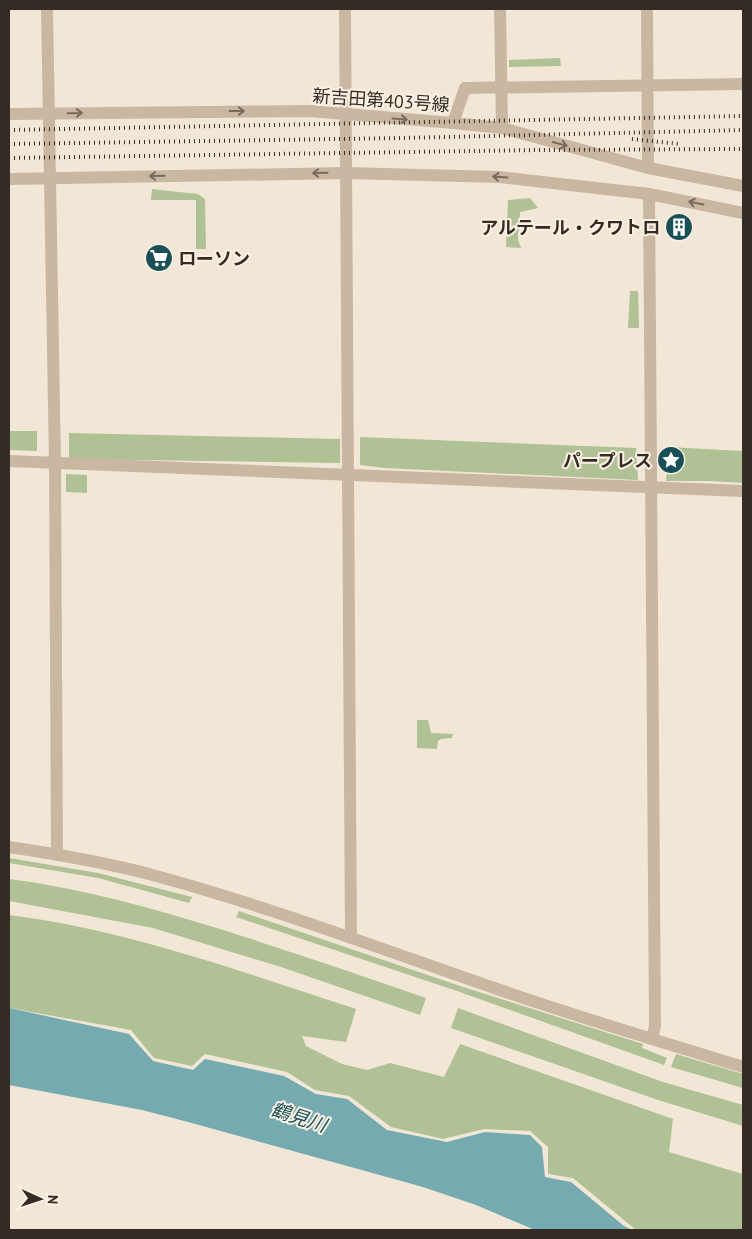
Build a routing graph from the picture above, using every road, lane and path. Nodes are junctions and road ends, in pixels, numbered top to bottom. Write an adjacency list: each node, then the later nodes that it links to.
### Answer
1 (47, 9): 9 (street)
2 (345, 9): 10 (street)
3 (500, 9): 7 (street)
4 (648, 9): 6 (street)
5 (743, 84): 6 (street)
6 (648, 85): 7 (street); 13 (street)
7 (501, 88): 11 (street); 12 (street)
8 (9, 114): 9 (street, 新吉田第403号線)
9 (50, 114): 10 (street, 新吉田第403号線, one-way to 10); 15 (street)
10 (346, 114): 11 (street, 新吉田第403号線, one-way to 11); 14 (street)
11 (453, 123): 12 (street, 新吉田第403号線)
12 (502, 128): 13 (street, 新吉田第403号線, one-way to 13)
13 (648, 168): 17 (street, 新吉田第403号線)
14 (346, 173): 15 (street, one-way to 15); 18 (street, one-way to 14); 22 (street)
15 (50, 178): 16 (street); 21 (street)
16 (9, 179)
17 (743, 186)
18 (649, 194): 19 (street, one-way to 18); 23 (street)
19 (743, 213)
20 (9, 462): 21 (street)
21 (55, 463): 22 (street); 26 (street)
22 (348, 475): 23 (street); 27 (street)
23 (651, 487): 24 (street); 28 (street)
24 (743, 491)
25 (9, 847): 26 (street)
26 (57, 855): 27 (street)
27 (351, 938): 28 (street)
28 (652, 1039): 29 (street)
29 (743, 1067)

